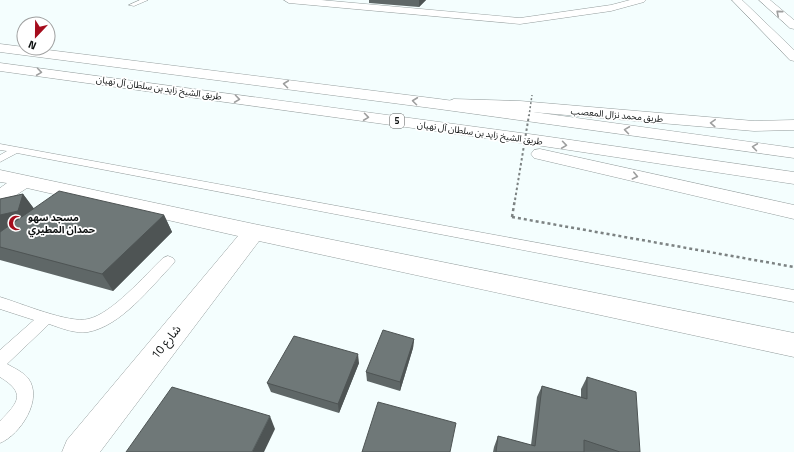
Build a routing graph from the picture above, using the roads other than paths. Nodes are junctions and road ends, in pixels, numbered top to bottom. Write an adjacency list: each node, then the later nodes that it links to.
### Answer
1 (146, 0): 6 (lane)
2 (293, 0): 3 (main road)
3 (641, 0)
4 (737, 0): 7 (main road)
5 (764, 0): 8 (main road, one-way to 5)
6 (132, 5)
7 (752, 14): 10 (main road); 11 (main road)
8 (794, 26)
9 (0, 48): 13 (main road, طريق الشيخ زايد بن سلطان آل نهيان / 5, one-way to 9)
10 (794, 49)
11 (794, 57)
12 (0, 67): 14 (main road, طريق الشيخ زايد بن سلطان آل نهيان / 5, one-way to 14)
13 (439, 104): 15 (main road, طريق محمد نزال المعصب, one-way to 13); 18 (main road, طريق الشيخ زايد بن سلطان آل نهيان / 5, one-way to 13)
14 (406, 122): 21 (main road, طريق الشيخ زايد بن سلطان آل نهيان / 5, one-way to 21); 24 (main road, one-way to 24)
15 (794, 125)
16 (0, 147): 17 (lane)
17 (16, 150): 19 (lane); 27 (lane)
18 (794, 153)
19 (0, 159)
20 (0, 176): 22 (main road)
21 (794, 178)
22 (24, 181): 23 (main road); 25 (main road)
23 (0, 197)
24 (794, 211)
25 (254, 232): 30 (main road); 34 (main road, شارع 10)
26 (168, 261): 29 (lane)
27 (794, 296)
28 (0, 303): 29 (lane)
29 (46, 318): 31 (lane)
30 (794, 345)
31 (0, 360)
32 (0, 368): 33 (lane)
33 (0, 434)
34 (79, 452)

